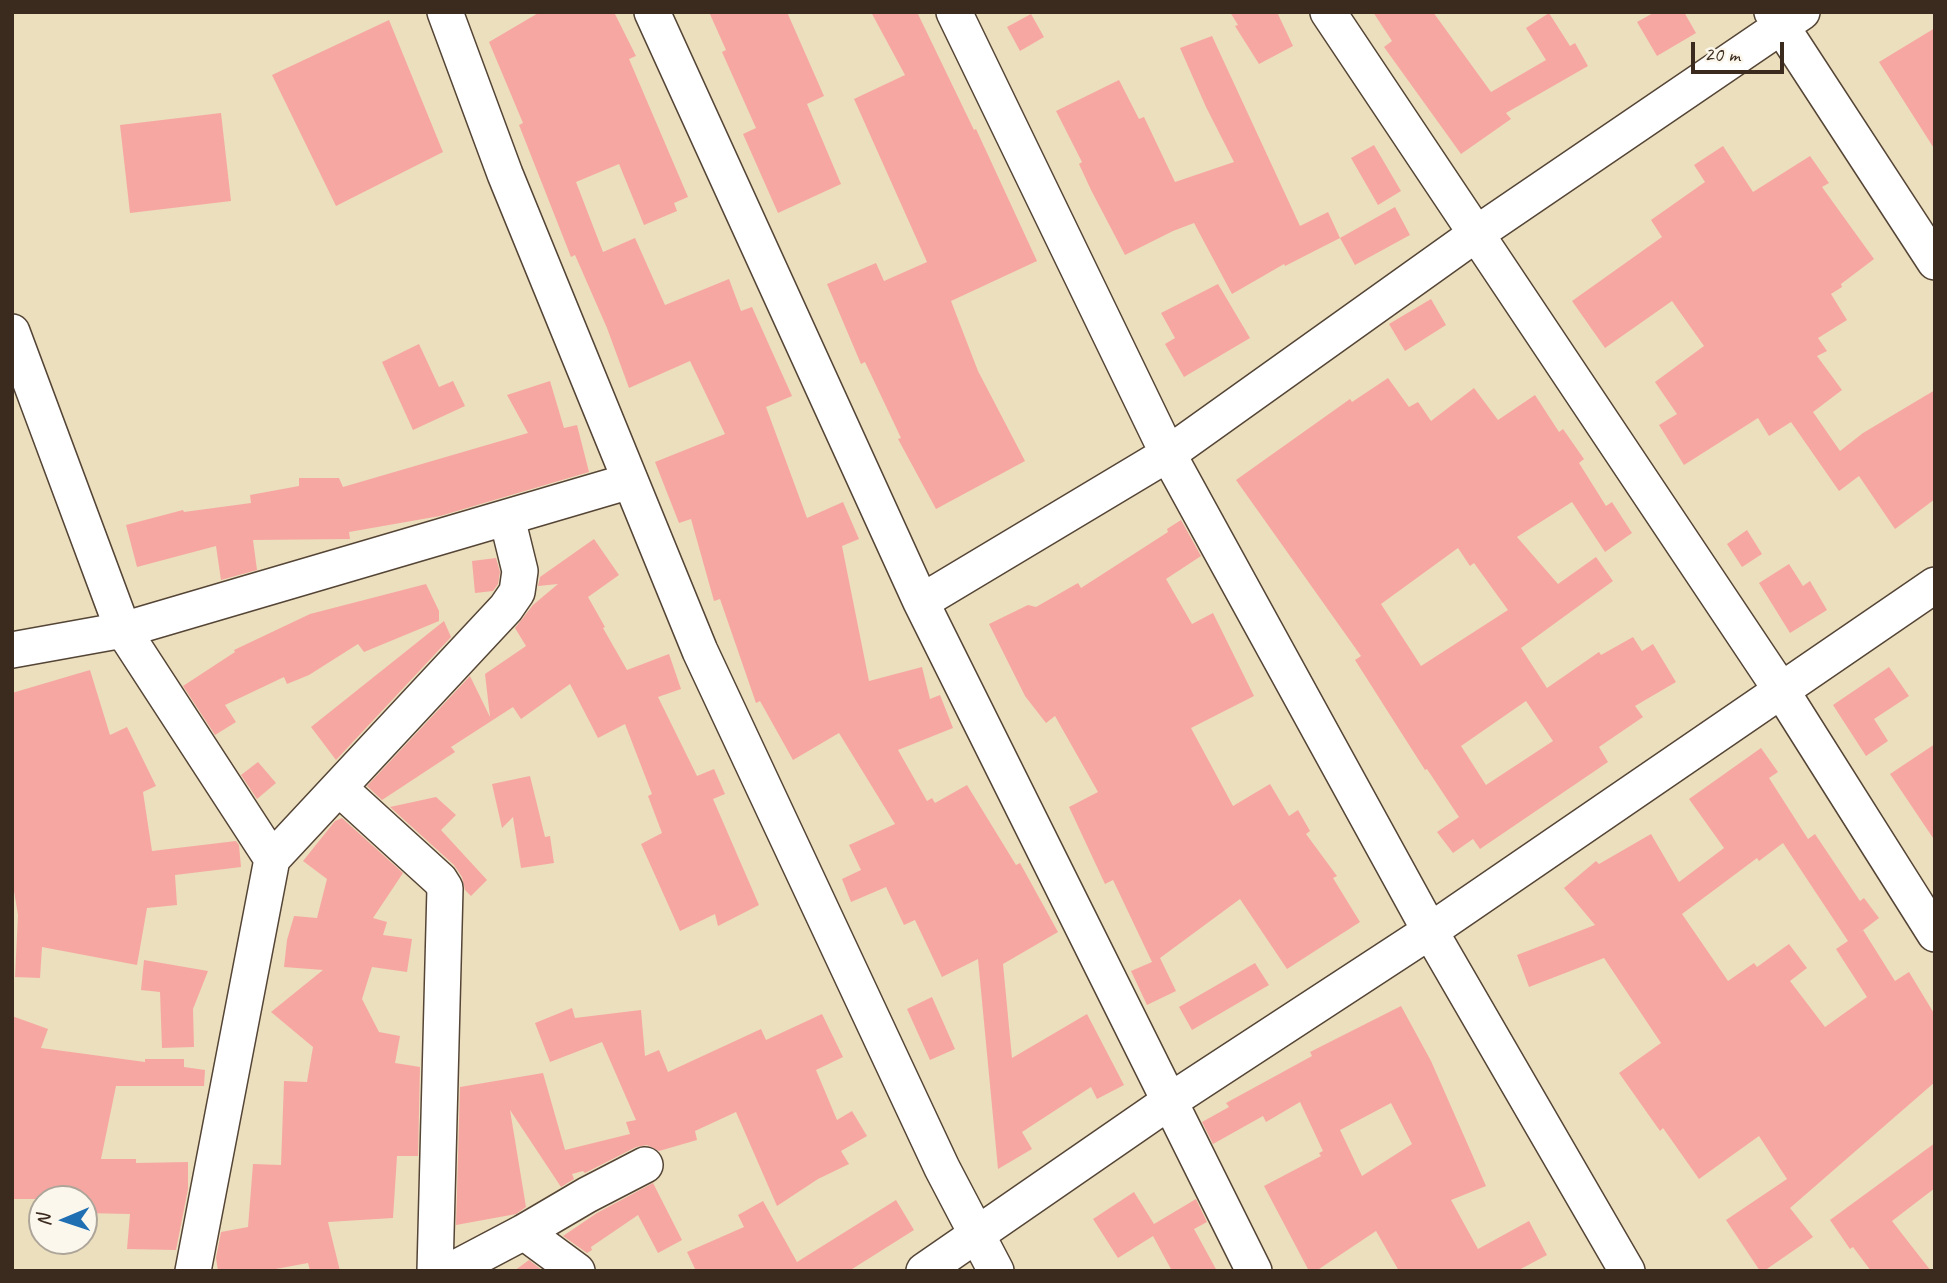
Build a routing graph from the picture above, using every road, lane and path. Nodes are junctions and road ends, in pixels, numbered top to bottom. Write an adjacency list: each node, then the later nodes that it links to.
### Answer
1 (445, 12): 10 (street)
2 (652, 12): 13 (street)
3 (954, 12): 9 (street)
4 (1328, 12): 6 (street)
5 (1785, 17): 6 (street); 7 (street)
6 (1476, 234): 9 (street); 16 (street)
7 (1935, 262)
8 (12, 332): 14 (street)
9 (1168, 454): 13 (street); 19 (street)
10 (630, 481): 11 (street); 24 (street)
11 (507, 518): 14 (street); 17 (street)
12 (1935, 585): 16 (street)
13 (921, 602): 21 (street)
14 (123, 629): 15 (street); 18 (street)
15 (12, 650)
16 (1782, 690): 19 (street); 20 (street)
17 (339, 788): 18 (street); 26 (street)
18 (272, 859): 25 (street)
19 (1430, 931): 21 (street); 32 (street)
20 (1935, 934)
21 (1170, 1101): 24 (street); 31 (street)
22 (645, 1165): 23 (street)
23 (524, 1233): 27 (street); 28 (street)
24 (978, 1235): 29 (street); 30 (street)
25 (193, 1271)
26 (435, 1271)
27 (450, 1271)
28 (577, 1271)
29 (924, 1271)
30 (996, 1271)
31 (1254, 1271)
32 (1627, 1271)

